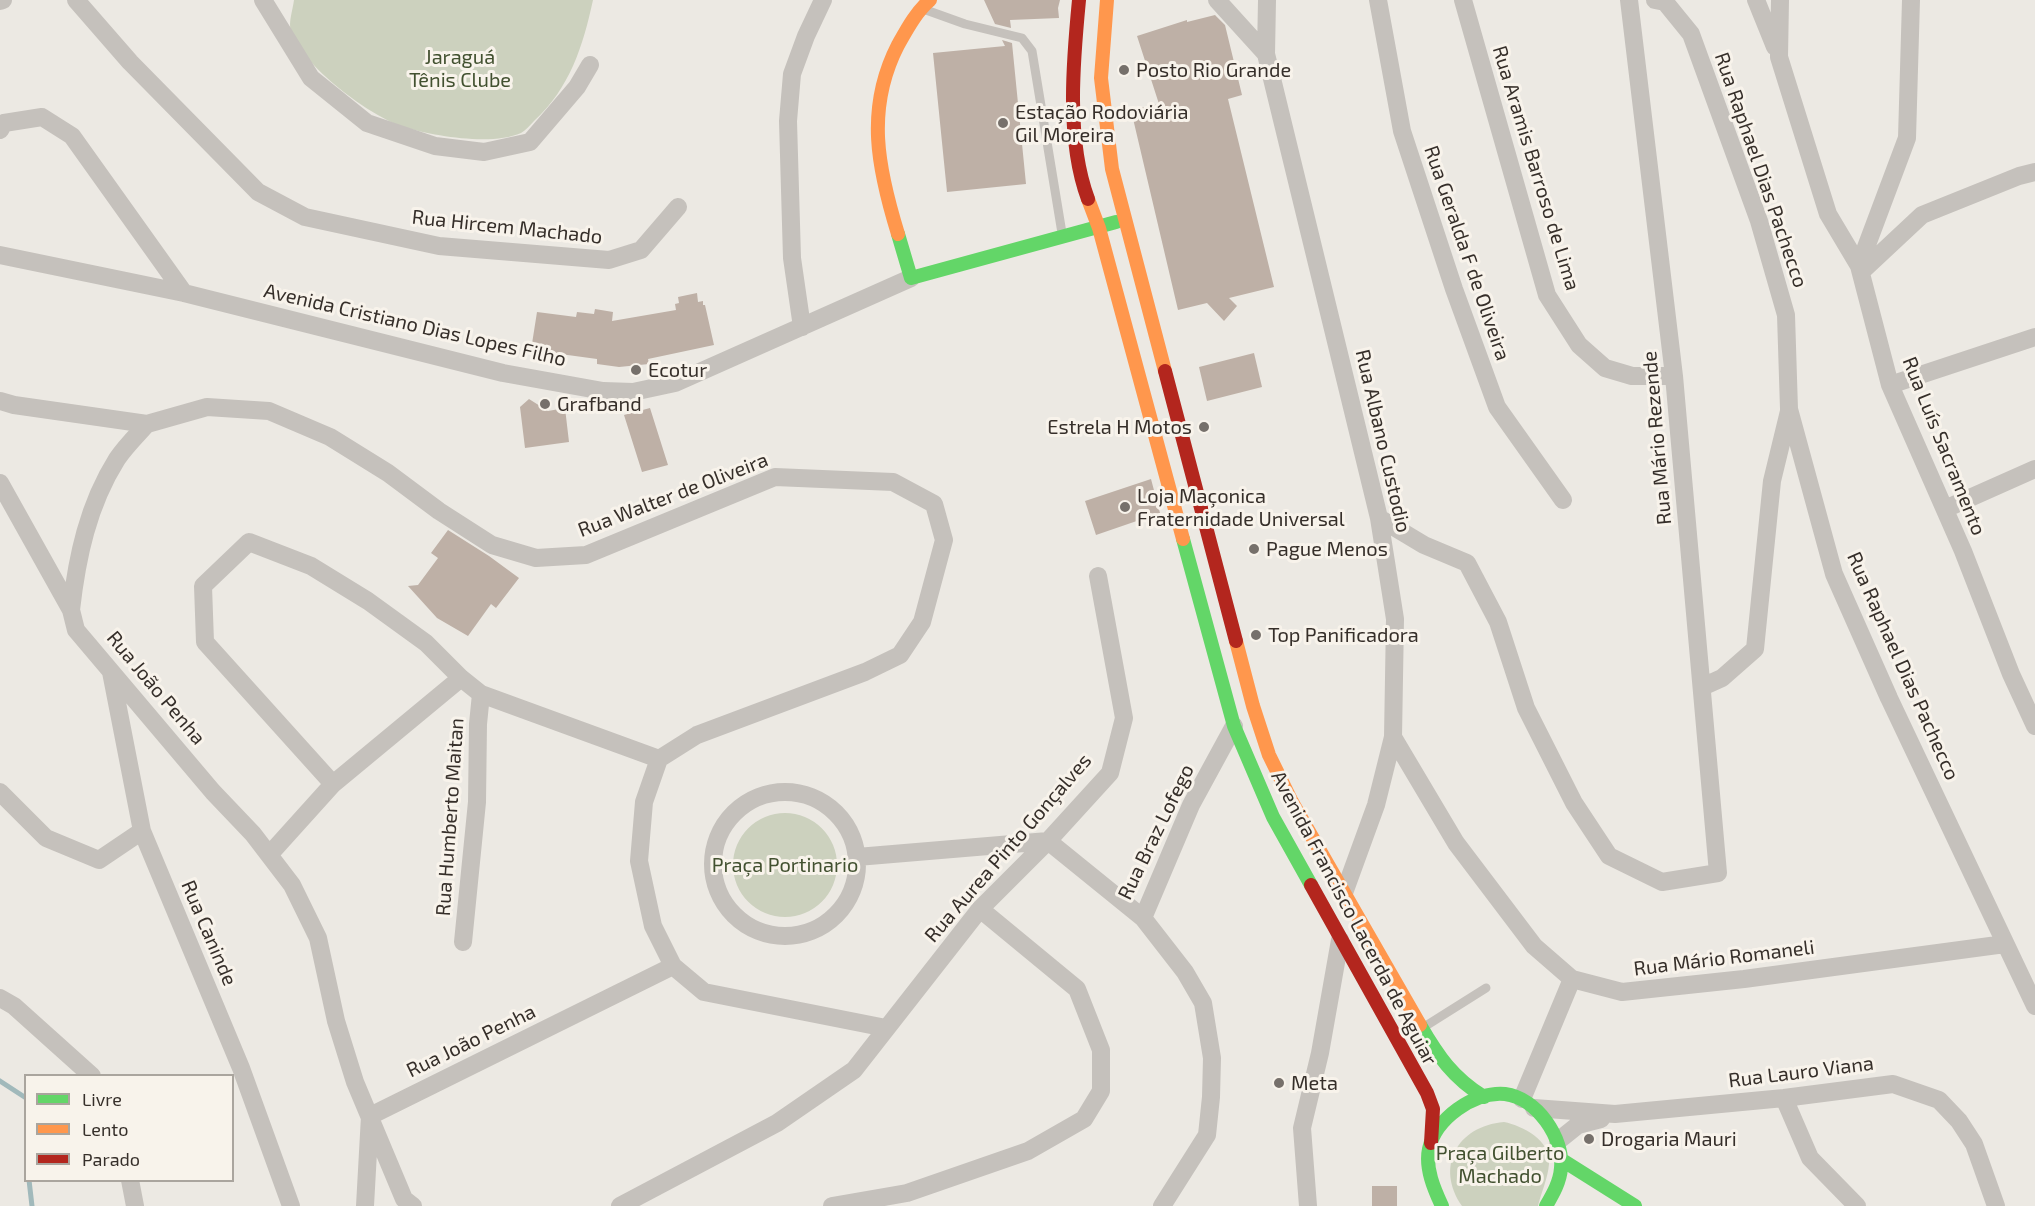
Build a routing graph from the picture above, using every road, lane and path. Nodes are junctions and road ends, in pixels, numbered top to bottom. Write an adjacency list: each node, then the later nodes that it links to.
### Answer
1 (76, 0): 21 (street, Rua Hircem Machado)
2 (263, 0): 18 (street)
3 (823, 0): 29 (street)
4 (1079, 0): 23 (main road, Avenida Francisco Lacerda de Aguiar)
5 (1107, 0): 22 (main road, Avenida Francisco Lacerda de Aguiar)
6 (1217, 0): 16 (street)
7 (1267, 0): 16 (street, Rua Albano Custodio)
8 (1378, 0): 38 (street, Rua Geralda F de Oliveira)
9 (1463, 0): 31 (street, Rua Aramis Barroso de Lima)
10 (1629, 0): 31 (street, Rua Mário Rezende)
11 (1656, 0): 34 (street, Rua Raphael Dias Pachecco)
12 (1756, 0): 17 (street)
13 (1780, 0): 17 (street)
14 (1911, 0): 26 (street)
15 (925, 4): 24 (lane); 27 (main road)
16 (1266, 54): 40 (street, Rua Albano Custodio)
17 (1779, 57): 26 (street, Rua Luís Sacramento)
18 (590, 65)
19 (0, 130): 28 (street)
20 (2035, 172): 26 (street)
21 (678, 207)
22 (1125, 219): 23 (main road); 57 (main road, Avenida Francisco Lacerda de Aguiar)
23 (1099, 228): 24 (main road); 47 (main road, Avenida Francisco Lacerda de Aguiar)
24 (1062, 236): 27 (main road)
25 (0, 255): 28 (street, Avenida Cristiano Dias Lopes Filho)
26 (1860, 269): 32 (street, Rua Luís Sacramento)
27 (911, 278): 29 (street, Avenida Cristiano Dias Lopes Filho)
28 (184, 293): 29 (street, Avenida Cristiano Dias Lopes Filho)
29 (802, 327)
30 (2035, 338): 32 (street)
31 (1674, 376): 45 (street, Rua Mário Rezende)
32 (1890, 386): 39 (street, Rua Luís Sacramento)
33 (0, 401): 35 (street, Rua Walter de Oliveira)
34 (1789, 409): 45 (street); 62 (street, Rua Raphael Dias Pachecco)
35 (147, 424): 42 (street); 50 (street, Rua Walter de Oliveira)
36 (2035, 469): 39 (street)
37 (0, 483): 42 (street, Rua João Penha)
38 (1563, 500)
39 (1945, 509): 48 (street, Rua Luís Sacramento)
40 (1379, 518): 45 (street, Rua Mário Rezende); 49 (street, Rua Albano Custodio)
41 (1098, 576): 54 (street, Rua Aurea Pinto Gonçalves)
42 (71, 610): 43 (street, Rua João Penha)
43 (111, 670): 53 (street, Rua Caninde); 55 (street, Rua João Penha)
44 (461, 678): 46 (street); 51 (street); 51 (street)
45 (1702, 687)
46 (481, 694): 50 (street); 61 (street, Rua Humberto Maitan)
47 (1234, 726): 59 (street, Rua Braz Lofego); 60 (main road, Avenida Francisco Lacerda de Aguiar)
48 (2035, 726)
49 (1393, 737): 57 (street, Rua Albano Custodio); 64 (street, Rua Mário Romaneli)
50 (659, 759): 63 (street)
51 (333, 783): 55 (street)
52 (0, 792): 53 (street)
53 (142, 831): 82 (street, Rua Caninde)
54 (1048, 841): 56 (street); 58 (street, Rua Aurea Pinto Gonçalves); 59 (street, Rua Braz Lofego)
55 (269, 855): 75 (street, Rua João Penha)
56 (857, 857): 56 (street)
57 (1344, 893): 69 (main road, Avenida Francisco Lacerda de Aguiar)
58 (980, 909): 68 (street, Rua Aurea Pinto Gonçalves); 86 (street)
59 (1143, 918): 87 (street)
60 (1340, 940): 77 (main road, Avenida Francisco Lacerda de Aguiar); 88 (street)
61 (463, 942)
62 (2005, 944): 64 (street, Rua Mário Romaneli); 67 (street, Rua Raphael Dias Pachecco)
63 (673, 966): 68 (street); 75 (street, Rua João Penha)
64 (1572, 979): 73 (street)
65 (1486, 988): 69 (lane)
66 (0, 998): 70 (street)
67 (2035, 1006)
68 (886, 1028): 85 (street, Rua Aurea Pinto Gonçalves)
69 (1422, 1028): 71 (main road, Avenida Francisco Lacerda de Aguiar)
70 (90, 1074)
71 (1484, 1097): 73 (main road); 77 (main road)
72 (1784, 1098): 74 (street, Rua Lauro Viana); 91 (street); 92 (street, Rua Lauro Viana)
73 (1528, 1104): 74 (street, Rua Lauro Viana); 76 (main road)
74 (1615, 1114): 76 (street, Rua Lauro Viana)
75 (370, 1116): 83 (street); 84 (street)
76 (1558, 1142): 78 (main road)
77 (1431, 1143): 80 (main road)
78 (1562, 1160): 89 (main road); 90 (main road)
79 (130, 1182): 81 (street)
80 (1438, 1204)
81 (135, 1206)
82 (291, 1206)
83 (365, 1206)
84 (412, 1206)
85 (620, 1206)
86 (832, 1206)
87 (1162, 1206)
88 (1308, 1206)
89 (1546, 1206)
90 (1635, 1206)
91 (1857, 1206)
92 (1996, 1206)

